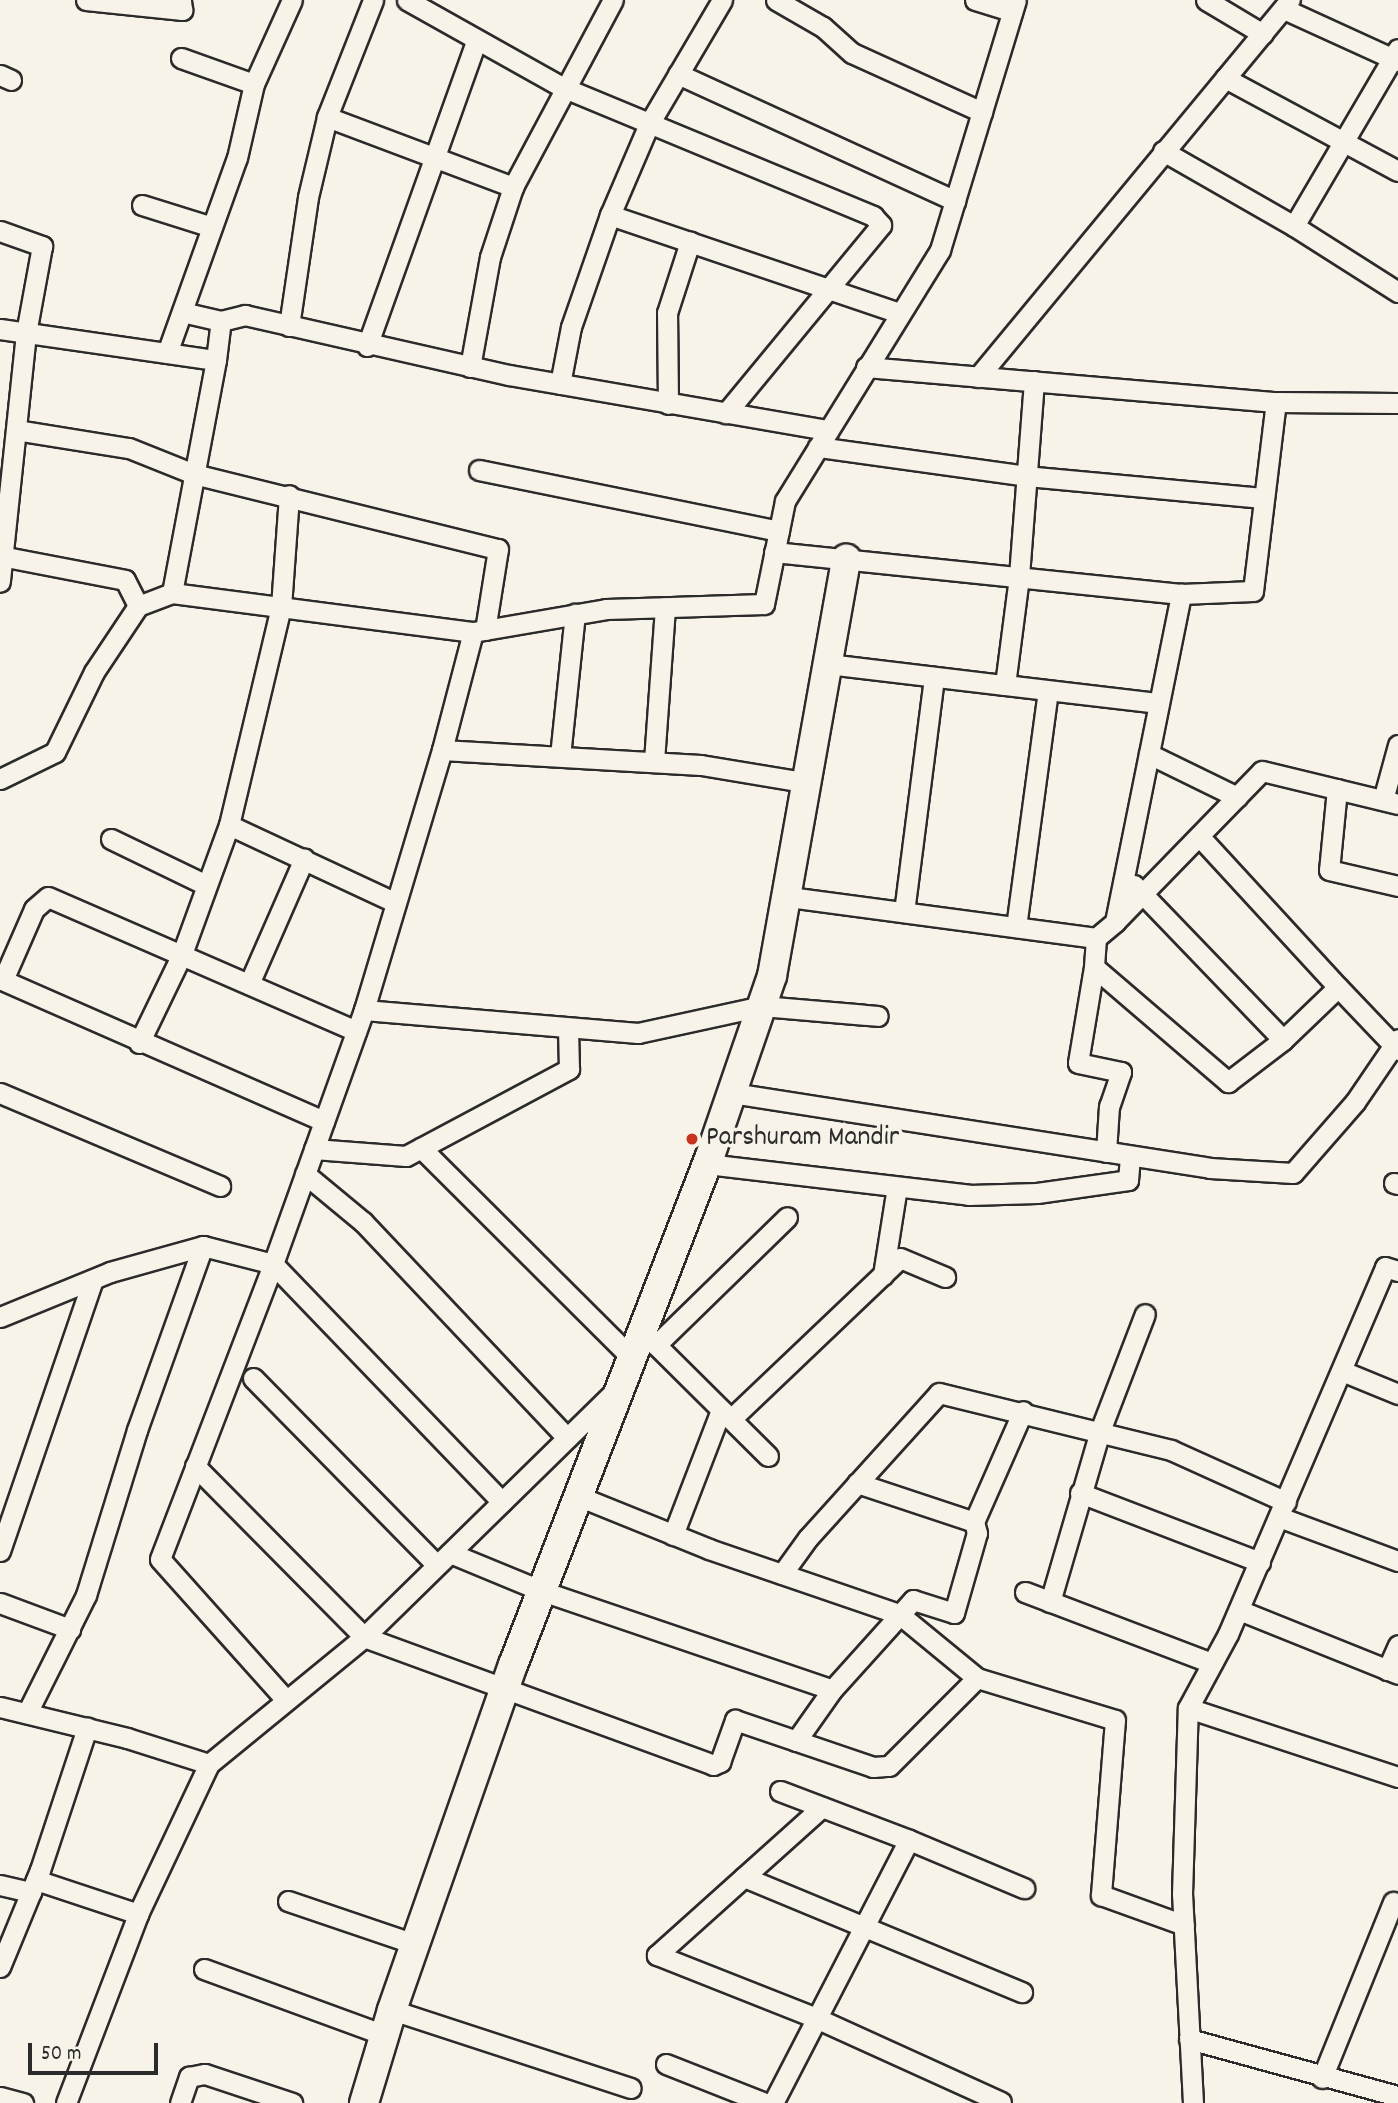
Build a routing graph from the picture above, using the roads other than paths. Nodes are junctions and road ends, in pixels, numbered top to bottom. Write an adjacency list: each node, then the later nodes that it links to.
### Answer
1 (86, 0): 2 (street)
2 (181, 0)
3 (292, 0): 19 (street)
4 (373, 0): 22 (street)
5 (407, 0): 14 (street)
6 (613, 0): 20 (street)
7 (722, 0): 17 (street)
8 (776, 0): 21 (street)
9 (975, 0): 12 (street)
10 (1206, 0): 13 (street)
11 (1287, 5): 13 (street); 15 (street)
12 (1014, 6): 21 (street)
13 (1263, 34): 18 (street)
14 (476, 41): 20 (street); 26 (street)
15 (1396, 56): 24 (street)
16 (181, 58): 19 (street)
17 (678, 74): 23 (street); 29 (street)
18 (1225, 78): 24 (street); 25 (street)
19 (254, 84): 33 (street)
20 (562, 87): 23 (street); 28 (street)
21 (982, 112): 29 (street)
22 (327, 117): 26 (street); 41 (street)
23 (649, 124): 31 (street); 36 (street)
24 (1341, 141): 27 (street); 32 (street)
25 (1163, 151): 32 (street); 49 (street)
26 (430, 159): 28 (street); 44 (street)
27 (1398, 171)
28 (513, 187): 47 (street)
29 (955, 201): 39 (street)
30 (142, 205): 33 (street)
31 (610, 215): 35 (street); 51 (street)
32 (1294, 226): 37 (street)
33 (212, 227): 38 (street)
34 (0, 231): 43 (street)
35 (690, 242): 36 (street); 54 (street)
36 (832, 288): 39 (street); 55 (street)
37 (1398, 292)
38 (181, 312): 40 (street); 45 (street)
39 (900, 313): 48 (street)
40 (221, 321): 41 (street); 46 (street)
41 (289, 326): 44 (street)
42 (0, 329): 43 (street)
43 (26, 333): 45 (street); 56 (street)
44 (367, 346): 47 (street)
45 (167, 353): 46 (street)
46 (216, 360): 60 (street)
47 (470, 367): 51 (street)
48 (866, 367): 49 (street); 57 (street)
49 (978, 377): 50 (street)
50 (1034, 382): 52 (street); 61 (street)
51 (560, 384): 54 (street)
52 (1276, 402): 53 (street); 63 (street)
53 (1398, 403)
54 (668, 404): 55 (street)
55 (726, 413): 57 (street)
56 (16, 430): 60 (street); 66 (street)
57 (828, 430): 58 (street)
58 (817, 447): 61 (street); 64 (street)
59 (479, 470): 64 (street)
60 (194, 474): 62 (street); 70 (street)
61 (1027, 476): 63 (street); 68 (street)
62 (289, 495): 73 (street); 76 (street)
63 (1264, 498): 71 (street)
64 (779, 531): 65 (street)
65 (774, 552): 67 (street); 74 (street)
66 (6, 557): 69 (street); 72 (street)
67 (846, 559): 68 (street); 77 (street)
68 (1019, 577): 71 (street); 79 (street)
69 (0, 582)
70 (172, 593): 72 (street); 73 (street)
71 (1181, 594): 81 (street)
72 (138, 606): 87 (street)
73 (281, 607): 76 (street); 92 (street)
74 (665, 607): 75 (street); 86 (street)
75 (575, 614): 76 (street); 85 (street)
76 (479, 631): 83 (street)
77 (828, 664): 78 (street); 88 (street)
78 (934, 677): 79 (street); 102 (street)
79 (1005, 685): 80 (street)
80 (1048, 691): 81 (street); 104 (street)
81 (1159, 703): 84 (street)
82 (1398, 745): 91 (street)
83 (442, 750): 85 (street); 101 (street)
84 (1149, 754): 90 (street); 96 (street)
85 (560, 756): 86 (street)
86 (654, 761): 88 (street)
87 (0, 779)
88 (808, 783): 100 (street)
89 (1337, 789): 90 (street); 91 (street); 98 (street)
90 (1237, 797): 93 (street)
91 (1390, 802)
92 (229, 825): 95 (street); 97 (street)
93 (1199, 836): 99 (street); 110 (street)
94 (111, 839): 97 (street)
95 (304, 859): 101 (street); 109 (street)
96 (1125, 873): 99 (street); 103 (street)
97 (205, 885): 106 (street)
98 (1398, 886)
99 (1142, 894): 103 (street); 116 (street)
100 (789, 897): 102 (street); 111 (street)
101 (396, 903): 112 (street)
102 (904, 912): 104 (street)
103 (1115, 922): 105 (street)
104 (1016, 927): 105 (street)
105 (1096, 938): 107 (street)
106 (181, 954): 108 (street); 109 (street); 117 (street)
107 (1094, 967): 116 (street); 124 (street)
108 (1, 980): 117 (street)
109 (249, 984): 115 (street)
110 (1338, 988): 116 (street); 118 (street)
111 (762, 1006): 113 (street); 114 (street); 120 (street)
112 (364, 1010): 114 (street); 115 (street)
113 (878, 1016)
114 (568, 1028): 122 (street)
115 (356, 1031): 121 (street)
116 (1283, 1040)
117 (139, 1043): 121 (street)
118 (1396, 1045): 125 (street)
119 (0, 1093): 128 (street)
120 (732, 1093): 124 (street); 126 (street)
121 (324, 1121): 123 (street)
122 (421, 1148): 123 (street); 139 (street)
123 (314, 1149): 127 (street)
124 (1106, 1152): 125 (street)
125 (1130, 1156): 129 (street)
126 (707, 1164): 129 (street); 139 (street)
127 (305, 1174): 132 (street); 147 (street)
128 (220, 1186)
129 (897, 1187): 134 (street)
130 (787, 1217): 139 (street)
131 (204, 1246): 132 (street); 136 (street); 168 (street)
132 (273, 1264): 149 (street); 153 (street)
133 (1398, 1271): 140 (street)
134 (883, 1275): 135 (street); 145 (street)
135 (945, 1278)
136 (93, 1279): 138 (street); 157 (street)
137 (1145, 1314): 146 (street)
138 (0, 1317)
139 (643, 1345): 142 (street); 145 (street)
140 (1342, 1371): 143 (street); 154 (street)
141 (254, 1378): 158 (street)
142 (622, 1385): 147 (street); 152 (street)
143 (1398, 1394)
144 (1023, 1411): 146 (street); 150 (street); 155 (street)
145 (726, 1414): 148 (street); 156 (street)
146 (1100, 1431): 151 (street); 154 (street)
147 (567, 1438): 153 (street)
148 (768, 1456)
149 (195, 1466): 169 (street); 176 (street)
150 (858, 1483): 155 (street); 161 (street)
151 (1080, 1493): 160 (street); 164 (street)
152 (578, 1496): 156 (street); 162 (street)
153 (502, 1502): 158 (street)
154 (1283, 1509): 159 (street); 160 (street)
155 (974, 1522): 167 (street)
156 (673, 1535): 161 (street)
157 (0, 1551)
158 (443, 1559): 162 (street); 169 (street)
159 (1398, 1561)
160 (1259, 1562): 166 (street)
161 (782, 1574): 167 (street)
162 (542, 1591): 174 (street); 175 (street)
163 (1025, 1592): 164 (street)
164 (1050, 1602): 171 (street)
165 (0, 1603): 168 (street)
166 (1239, 1610): 171 (street); 172 (street)
167 (899, 1614): 173 (street); 175 (street)
168 (69, 1629): 179 (street)
169 (364, 1637): 174 (street); 176 (street)
170 (1398, 1645): 172 (street)
171 (1212, 1663): 177 (street)
172 (1392, 1672)
173 (976, 1678): 181 (street); 195 (street)
174 (506, 1686): 181 (street); 196 (street)
175 (832, 1690): 181 (street)
176 (286, 1700): 182 (street)
177 (1188, 1708): 183 (street); 195 (street)
178 (1, 1711): 179 (street)
179 (27, 1713): 180 (street)
180 (87, 1728): 182 (street); 189 (street)
181 (796, 1741)
182 (209, 1764): 193 (street)
183 (1398, 1777)
184 (780, 1791): 185 (street)
185 (822, 1807): 186 (street); 187 (street)
186 (909, 1840): 190 (street); 194 (street)
187 (744, 1877): 194 (street); 200 (street)
188 (0, 1885): 189 (street)
189 (33, 1886): 193 (street); 197 (street)
190 (1024, 1888)
191 (288, 1901): 196 (street)
192 (1393, 1902): 204 (street)
193 (138, 1914): 210 (street)
194 (864, 1924): 199 (street); 200 (street)
195 (1184, 1925): 202 (street)
196 (414, 1944): 201 (street)
197 (0, 1967)
198 (204, 1969): 201 (street)
199 (1022, 1992)
200 (816, 2018): 208 (street); 215 (street)
201 (388, 2023): 205 (street); 213 (street)
202 (1189, 2039): 204 (street); 216 (street)
203 (666, 2064): 214 (street)
204 (1322, 2078): 206 (street)
205 (631, 2088)
206 (1394, 2094)
207 (0, 2096): 209 (street)
208 (1001, 2102)
209 (23, 2103)
210 (66, 2103)
211 (180, 2103): 212 (street)
212 (292, 2103)
213 (364, 2103)
214 (765, 2103)
215 (773, 2103)
216 (1193, 2103)

